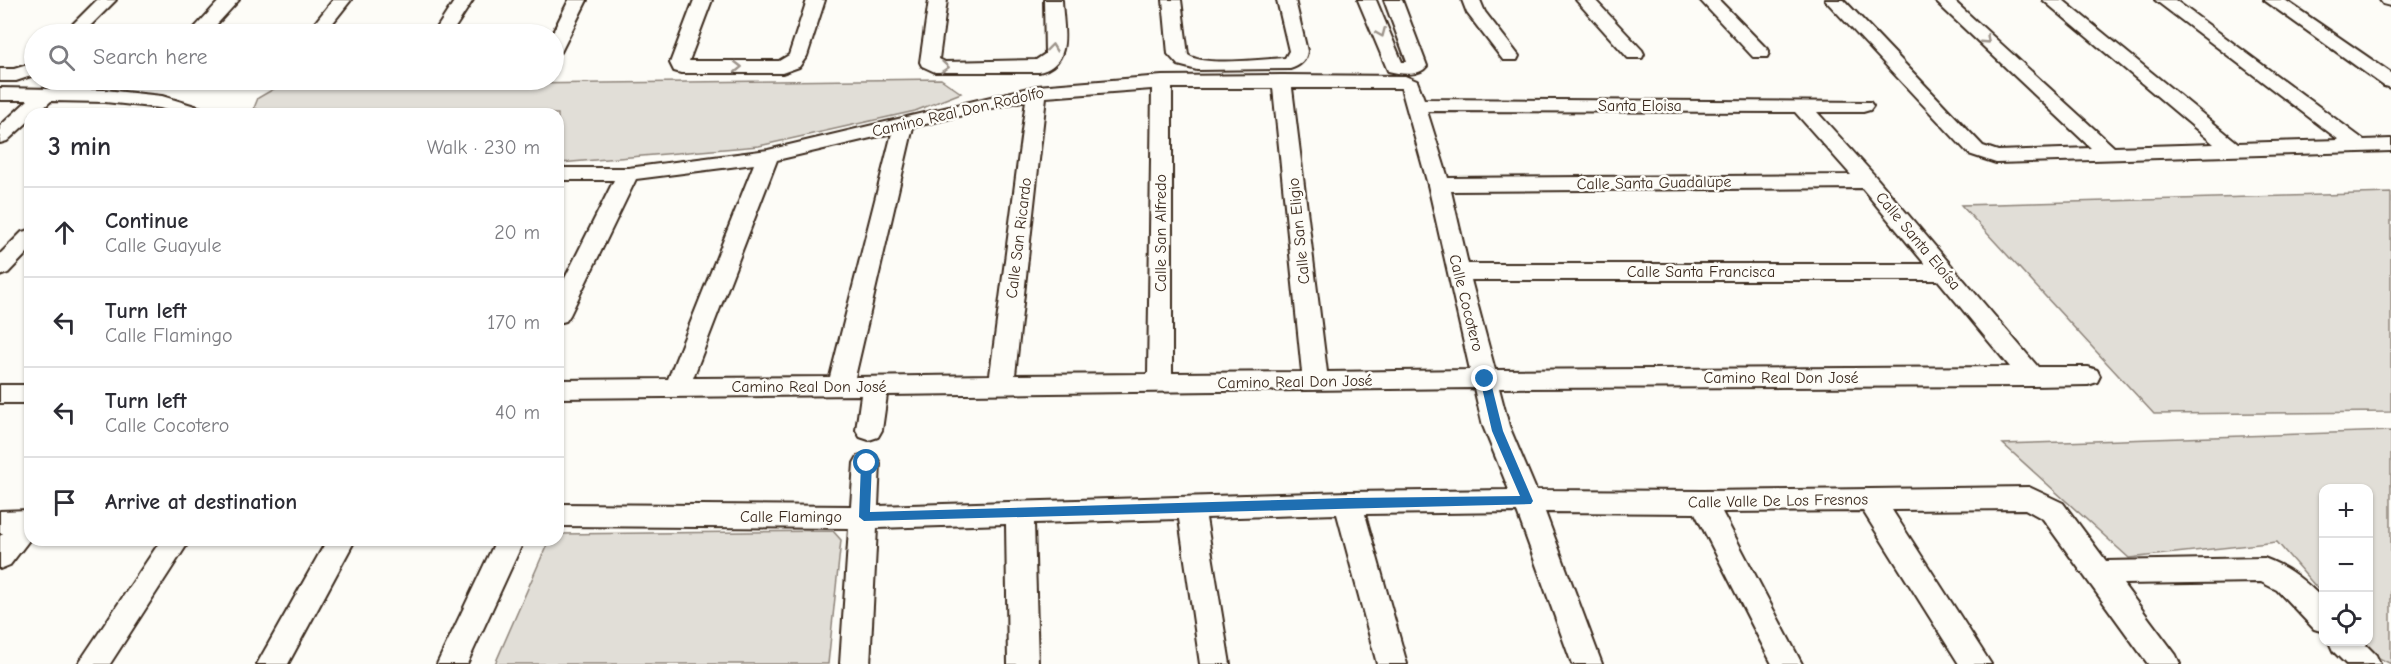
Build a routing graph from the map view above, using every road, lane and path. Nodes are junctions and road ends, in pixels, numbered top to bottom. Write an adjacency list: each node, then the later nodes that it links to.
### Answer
1 (107, 0): 22 (street)
2 (230, 0): 23 (street)
3 (342, 0): 24 (street)
4 (464, 0): 25 (street)
5 (578, 0): 26 (street)
6 (703, 0): 7 (street, one-way to 7)
7 (816, 0)
8 (938, 0): 9 (street, one-way to 9)
9 (1053, 0)
10 (1172, 0): 11 (street)
11 (1286, 0)
12 (1367, 0): 13 (street, one-way to 13)
13 (1393, 0)
14 (1471, 0): 29 (street)
15 (1585, 0): 28 (street)
16 (1709, 0): 27 (street)
17 (1834, 0): 50 (street)
18 (1943, 0): 50 (street, one-way to 50)
19 (2052, 0): 49 (street)
20 (2164, 0): 48 (street)
21 (2273, 0): 35 (street)
22 (82, 24)
23 (207, 24)
24 (323, 24)
25 (448, 24)
26 (564, 28)
27 (1760, 53)
28 (1635, 54)
29 (1510, 56)
30 (24, 72): 31 (street)
31 (0, 75)
32 (1282, 81): 33 (street, Camino Real Don Rodolfo); 34 (street, Camino Real Don Rodolfo); 64 (street, Calle San Eligio)
33 (1398, 81): 39 (street, Calle Cocotero)
34 (1162, 82): 36 (street, Camino Real Don Rodolfo); 65 (street, Calle San Alfredo)
35 (2391, 82)
36 (1037, 92): 45 (street, Camino Real Don Rodolfo); 66 (street, Calle San Ricardo)
37 (0, 94): 38 (street)
38 (47, 94): 42 (street); 43 (street)
39 (1418, 105): 40 (street, Santa Eloisa); 55 (street, Calle Cocotero)
40 (1801, 106): 41 (street, Santa Eloisa); 54 (street, Calle Santa Eloísa)
41 (1863, 106)
42 (32, 108)
43 (157, 108)
44 (24, 115): 46 (street)
45 (904, 124): 51 (street, Camino Real Don Rodolfo); 68 (street)
46 (0, 137)
47 (2391, 145): 48 (street)
48 (2359, 146): 49 (street)
49 (2232, 149): 50 (street)
50 (2108, 153)
51 (768, 156): 53 (street, Camino Real Don Rodolfo); 67 (street)
52 (564, 174): 53 (street, Camino Real Don Rodolfo)
53 (628, 174): 60 (street)
54 (1868, 181): 55 (street, Calle Santa Guadalupe); 59 (street, Calle Santa Eloísa)
55 (1439, 185): 58 (street, Calle Cocotero)
56 (24, 243): 57 (street)
57 (0, 268)
58 (1458, 272): 59 (street, Calle Santa Francisca); 63 (street, Calle Cocotero)
59 (1943, 272): 62 (street, Calle Santa Eloísa)
60 (564, 303)
61 (2088, 376): 62 (street, Camino Real Don José)
62 (2032, 377): 63 (street, Camino Real Don José)
63 (1485, 379): 64 (street, Camino Real Don José); 76 (street, Calle Cocotero)
64 (1316, 382): 65 (street, Camino Real Don José)
65 (1161, 384): 66 (street, Camino Real Don José)
66 (1001, 385): 69 (street, Camino Real Don José)
67 (677, 387): 68 (street, Camino Real Don José); 70 (street, Camino Real Don José)
68 (840, 387): 69 (street, Camino Real Don José)
69 (875, 387): 73 (street)
70 (564, 389)
71 (0, 394): 72 (street)
72 (24, 394)
73 (869, 430)
74 (867, 463): 82 (street)
75 (1871, 500): 77 (street, Calle Valle De Los Fresnos); 90 (street, Calle Valle De Los Fresnos); 102 (street)
76 (1527, 501): 77 (street, Calle Valle De Los Fresnos); 78 (street, Calle Flamingo); 100 (street, Calle Cocotero)
77 (1703, 502): 101 (street)
78 (1348, 503): 79 (street, Calle Flamingo); 99 (street)
79 (1191, 508): 80 (street, Calle Flamingo); 98 (street)
80 (1020, 513): 82 (street, Calle Flamingo); 97 (street)
81 (564, 515): 82 (street, Calle Flamingo)
82 (864, 517): 96 (street)
83 (24, 521): 84 (street)
84 (0, 522)
85 (24, 527): 89 (street)
86 (172, 546): 93 (street)
87 (339, 546): 94 (street)
88 (507, 546): 95 (street)
89 (0, 557)
90 (2100, 573): 91 (street); 103 (street)
91 (2319, 615)
92 (2348, 646): 104 (street)
93 (93, 664)
94 (272, 664)
95 (452, 664)
96 (855, 664)
97 (1023, 664)
98 (1215, 664)
99 (1392, 664)
100 (1587, 664)
101 (1786, 664)
102 (1976, 664)
103 (2166, 664)
104 (2365, 664)

